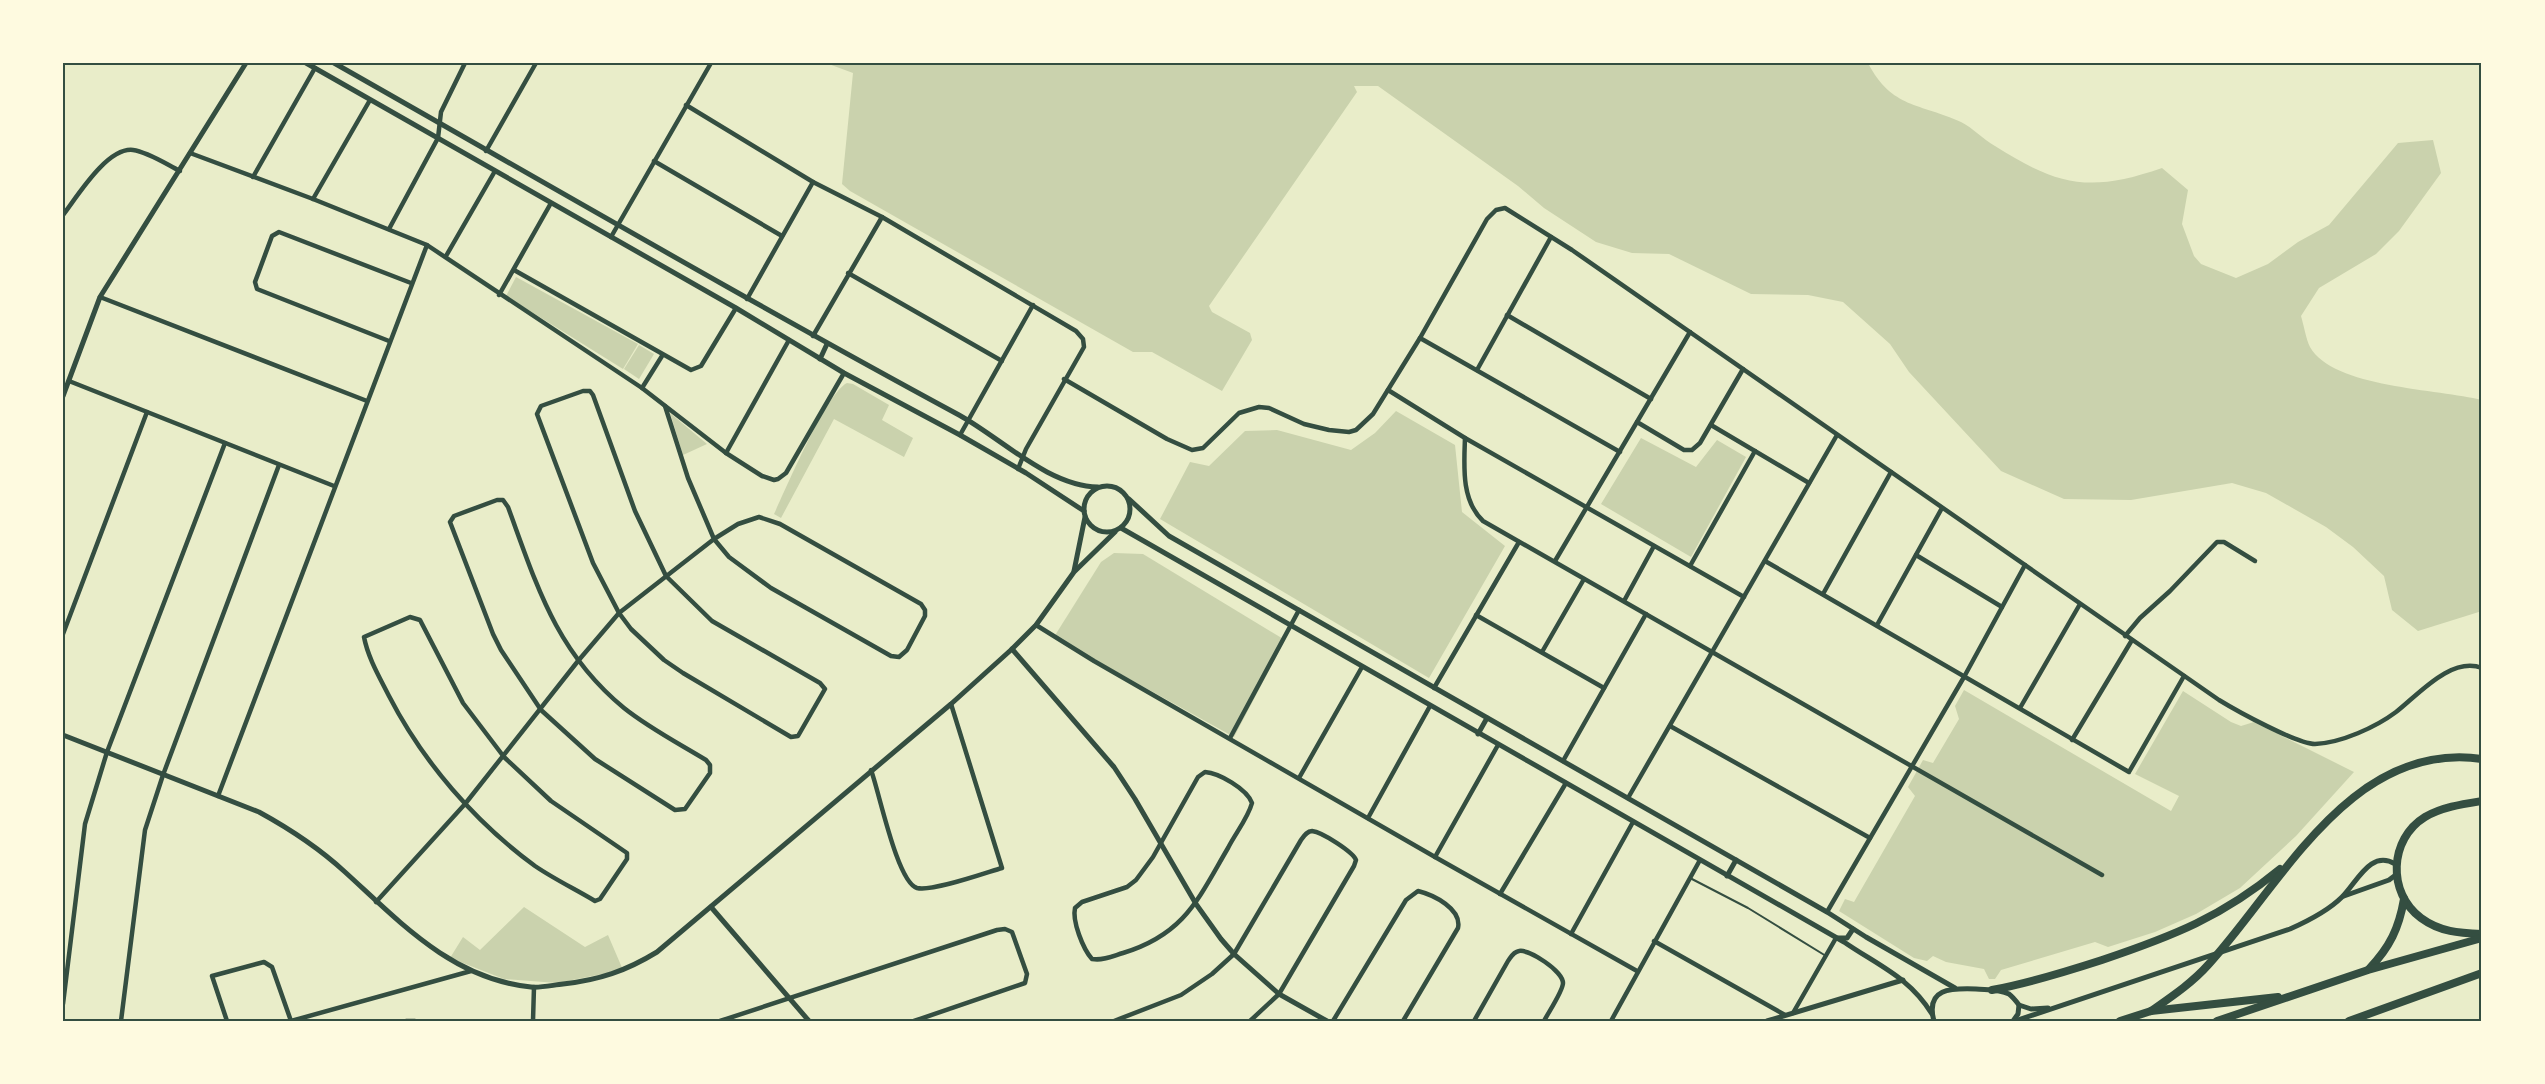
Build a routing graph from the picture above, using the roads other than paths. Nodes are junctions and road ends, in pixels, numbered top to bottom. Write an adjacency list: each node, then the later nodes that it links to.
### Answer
1 (246, 63): 13 (street)
2 (306, 63): 7 (street)
3 (334, 63): 10 (street)
4 (465, 63): 10 (street)
5 (536, 63): 12 (street)
6 (711, 63): 9 (street)
7 (315, 68): 8 (street); 17 (street)
8 (370, 100): 11 (street); 19 (street)
9 (686, 105): 14 (street); 18 (street)
10 (439, 123): 11 (street); 12 (street)
11 (438, 138): 16 (street); 24 (street)
12 (486, 151): 23 (street)
13 (190, 153): 15 (street); 17 (street)
14 (654, 161): 23 (street); 25 (street)
15 (180, 171): 21 (street); 34 (street)
16 (495, 171): 20 (street); 29 (street)
17 (253, 177): 19 (street)
18 (813, 182): 22 (street); 25 (street)
19 (313, 199): 24 (street)
20 (551, 203): 26 (street); 30 (street)
21 (63, 215)
22 (882, 217): 31 (street); 36 (street)
23 (619, 225): 26 (street); 35 (street)
24 (389, 229): 28 (street)
25 (782, 236): 35 (street)
26 (611, 237): 37 (street)
27 (1551, 237): 38 (street); 39 (street); 41 (street)
28 (427, 245): 29 (street); 32 (street)
29 (446, 256): 33 (street)
30 (514, 270): 33 (street); 45 (street)
31 (848, 273): 40 (street); 47 (street)
32 (411, 283): 43 (street); 43 (street)
33 (499, 295): 53 (street)
34 (100, 297): 52 (street); 57 (street)
35 (747, 299): 40 (street)
36 (1033, 305): 47 (street); 51 (street)
37 (736, 308): 42 (street); 45 (street)
38 (1507, 315): 49 (street); 56 (street)
39 (1690, 332): 48 (street); 56 (street)
40 (813, 336): 44 (street)
41 (1420, 338): 49 (street); 54 (street)
42 (789, 340): 46 (street); 69 (street)
43 (389, 341): 57 (street)
44 (828, 344): 46 (street); 60 (street)
45 (662, 356): 53 (street)
46 (820, 359): 50 (street)
47 (1002, 361): 60 (street)
48 (1743, 369): 62 (street); 64 (street)
49 (1477, 370): 68 (street)
50 (844, 373): 63 (street); 69 (street)
51 (1064, 379): 54 (street); 70 (street)
52 (69, 381): 55 (street); 59 (street)
53 (642, 388): 58 (street)
54 (1388, 390): 65 (street)
55 (63, 396)
56 (1651, 399): 61 (street)
57 (367, 401): 75 (street)
58 (665, 405): 69 (street); 83 (street)
59 (147, 412): 66 (street); 107 (street)
60 (969, 421): 63 (street); 70 (street)
61 (1637, 422): 62 (street); 68 (street)
62 (1711, 425): 67 (street)
63 (960, 435): 72 (street)
64 (1837, 435): 73 (street); 74 (street)
65 (1465, 438): 78 (street); 84 (street)
66 (225, 443): 71 (street); 131 (street)
67 (1755, 451): 74 (street); 91 (street)
68 (1620, 452): 78 (street)
69 (726, 453)
70 (1023, 456): 72 (street); 76 (street)
71 (279, 465): 75 (street); 137 (street)
72 (1018, 469): 80 (street)
73 (1891, 472): 79 (street); 95 (street)
74 (1809, 483): 88 (street)
75 (334, 486): 140 (street)
76 (1098, 487): 77 (street); 80 (street)
77 (1129, 500): 81 (street); 100 (street)
78 (1586, 507): 85 (street); 87 (street)
79 (1942, 508): 86 (street); 90 (street)
80 (1084, 514): 82 (street); 92 (street)
81 (1121, 528): 82 (street); 105 (street)
82 (1115, 532): 92 (street)
83 (714, 539): 83 (street); 93 (street)
84 (1520, 542): 87 (street); 103 (street)
85 (1654, 546): 91 (street); 97 (street)
86 (1916, 555): 99 (street); 106 (street)
87 (1555, 561): 94 (street)
88 (1765, 561): 95 (street); 96 (street)
89 (2255, 561): 108 (street)
90 (2025, 565): 98 (street); 99 (street)
91 (1690, 566): 96 (street)
92 (1074, 572): 104 (street)
93 (666, 576): 101 (street); 101 (street); 101 (street)
94 (1584, 579): 97 (street); 111 (street)
95 (1823, 594): 106 (street)
96 (1744, 597): 112 (street)
97 (1624, 601): 102 (street)
98 (2080, 604): 108 (street); 122 (street)
99 (2002, 607): 117 (street)
100 (1299, 610): 105 (street); 118 (street)
101 (619, 613): 113 (street)
102 (1646, 614): 112 (street); 119 (street)
103 (1476, 615): 111 (street); 118 (street)
104 (1036, 625): 110 (street); 128 (street)
105 (1291, 625): 114 (street); 128 (street)
106 (1877, 626): 117 (street)
107 (63, 634)
108 (2126, 636): 109 (street)
109 (2132, 640): 116 (street); 129 (street)
110 (1012, 649): 120 (street); 147 (street)
111 (1542, 652): 119 (street)
112 (1714, 652): 125 (street); 135 (street)
113 (578, 661): 123 (street); 123 (street); 123 (street)
114 (1362, 667): 121 (street); 138 (street)
115 (2482, 668): 116 (street)
116 (2184, 676): 129 (street)
117 (1964, 677): 122 (street); 135 (street)
118 (1434, 688): 124 (street)
119 (1604, 688): 134 (street)
120 (951, 704): 136 (street); 136 (street)
121 (1430, 706): 126 (street); 144 (street)
122 (2020, 708): 129 (street)
123 (541, 710): 132 (street)
124 (1487, 718): 126 (street); 134 (street)
125 (1670, 726): 141 (street); 146 (street)
126 (1478, 734): 130 (street)
127 (63, 735): 131 (street)
128 (1230, 738): 138 (street)
129 (2072, 740)
130 (1498, 745): 139 (street); 148 (street)
131 (107, 752): 137 (street); 182 (street)
132 (504, 757): 143 (street); 143 (street); 143 (street)
133 (2482, 759): 151 (highway)
134 (1563, 761): 141 (street)
135 (1912, 766): 146 (street); 154 (street)
136 (872, 770): 162 (street)
137 (163, 775): 140 (street); 190 (street)
138 (1299, 778): 144 (street)
139 (1566, 783): 145 (street); 157 (street)
140 (218, 796): 160 (street)
141 (1628, 798): 150 (street)
142 (2482, 801): 152 (highway)
143 (465, 804): 160 (street)
144 (1368, 818): 148 (street)
145 (1633, 822): 149 (street); 165 (street)
146 (1870, 838): 163 (street)
147 (1161, 842): 161 (street); 161 (street); 161 (street)
148 (1435, 857): 157 (street)
149 (1700, 860): 155 (street); 156 (street)
150 (1736, 860): 155 (street); 163 (street)
151 (2291, 860): 178 (highway); 186 (highway)
152 (2396, 864): 153 (highway); 158 (street)
153 (2397, 874): 158 (street); 159 (highway)
154 (2102, 875)
155 (1727, 876): 167 (street)
156 (1690, 878): 168 (street); 170 (lane)
157 (1500, 894): 165 (street)
158 (2342, 897): 184 (street)
159 (2404, 899): 166 (highway); 171 (highway)
160 (376, 902): 172 (street)
161 (1196, 904): 169 (street)
162 (711, 907): 176 (street); 181 (street)
163 (1827, 912): 164 (street)
164 (1853, 929): 167 (street); 177 (street)
165 (1571, 934): 173 (street)
166 (2482, 936): 171 (highway)
167 (1836, 938): 170 (street); 175 (street)
168 (1654, 941): 173 (street); 189 (street)
169 (1234, 954): 179 (street); 179 (street); 199 (street)
170 (1826, 956): 187 (street)
171 (2368, 970): 180 (highway)
172 (471, 971): 176 (street); 192 (street)
173 (1637, 971): 206 (street)
174 (2482, 973): 185 (highway)
175 (1904, 980): 187 (street); 188 (street)
176 (534, 987): 195 (street)
177 (1955, 988): 178 (street); 188 (street)
178 (1992, 990): 183 (street)
179 (1279, 994): 200 (street); 201 (street)
180 (2291, 995): 186 (highway); 211 (highway)
181 (790, 998): 196 (street); 197 (street); 198 (street)
182 (63, 1004)
183 (2019, 1005): 184 (street); 209 (street)
184 (2053, 1008): 209 (street)
185 (2387, 1008): 212 (highway); 213 (highway)
186 (2151, 1011): 210 (highway)
187 (1793, 1013): 189 (street)
188 (1932, 1014): 208 (street)
189 (1785, 1015): 207 (street)
190 (121, 1021)
191 (227, 1021): 192 (street)
192 (291, 1021)
193 (406, 1021): 194 (street)
194 (415, 1021)
195 (533, 1021)
196 (720, 1021)
197 (809, 1021)
198 (914, 1021)
199 (1114, 1021)
200 (1250, 1021)
201 (1327, 1021)
202 (1333, 1021): 203 (street)
203 (1403, 1021)
204 (1474, 1021): 205 (street)
205 (1544, 1021)
206 (1611, 1021)
207 (1767, 1021)
208 (1934, 1021)
209 (2014, 1021)
210 (2120, 1021)
211 (2217, 1021)
212 (2349, 1021)
213 (2367, 1021)

